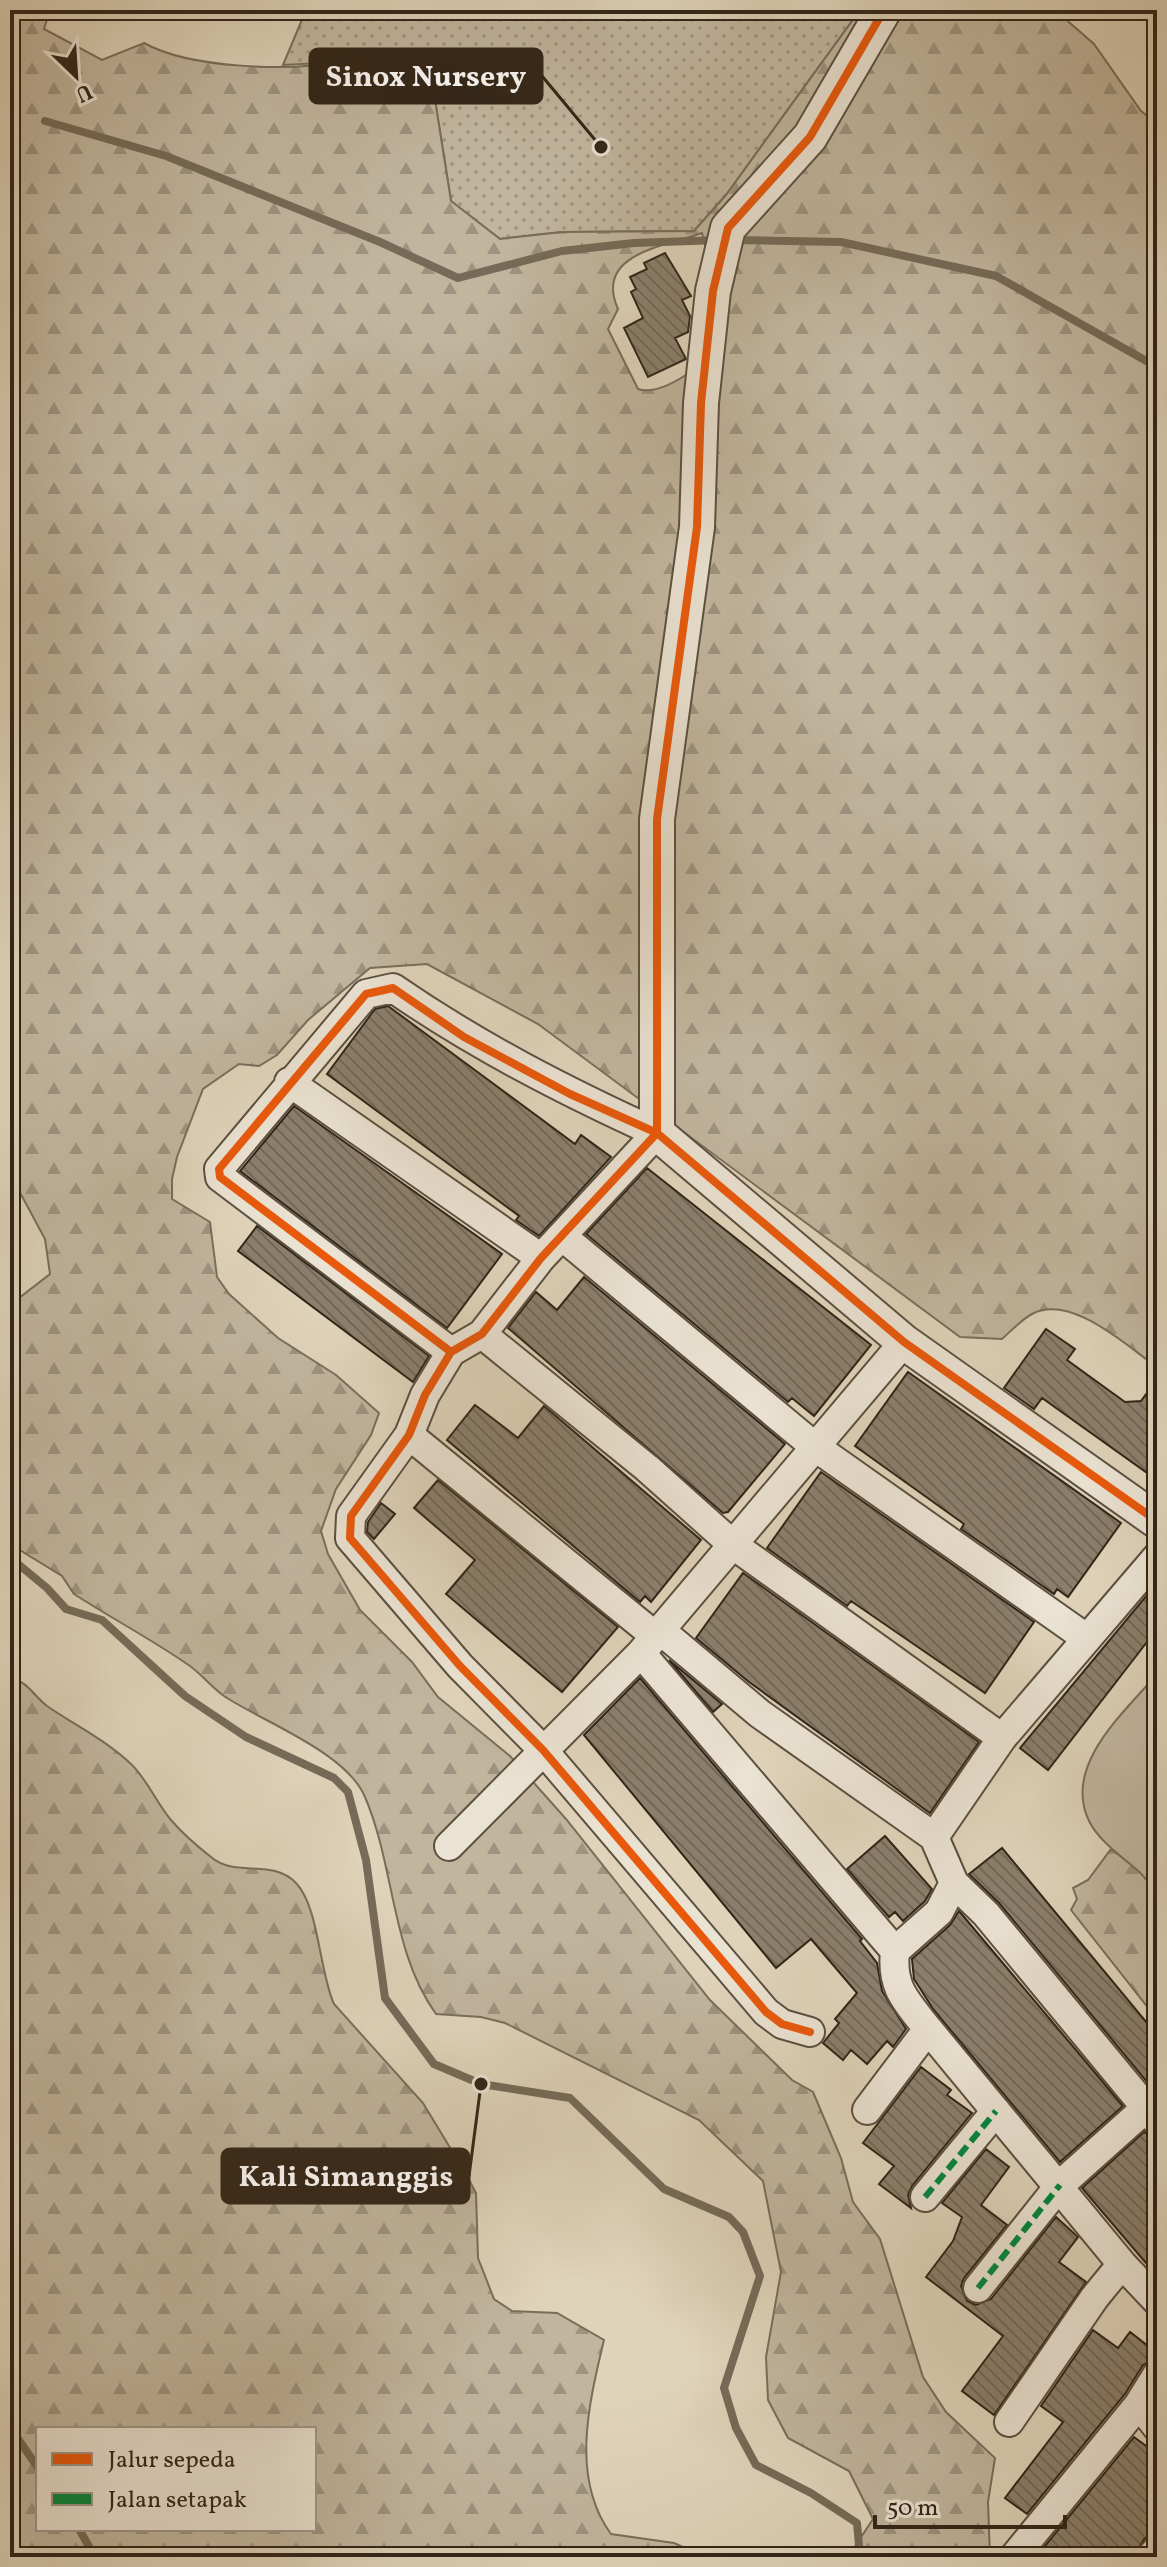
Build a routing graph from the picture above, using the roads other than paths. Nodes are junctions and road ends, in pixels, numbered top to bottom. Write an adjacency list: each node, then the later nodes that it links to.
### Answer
1 (884, 10): 3 (street)
2 (289, 1082): 3 (street); 5 (street); 8 (street)
3 (657, 1133): 4 (street); 7 (street)
4 (563, 1237): 5 (street); 10 (street)
5 (541, 1258): 6 (street)
6 (482, 1334): 8 (street); 12 (street)
7 (904, 1342): 10 (street); 11 (street)
8 (451, 1352): 9 (street)
9 (409, 1435): 15 (street); 17 (street)
10 (814, 1446): 12 (street); 14 (street)
11 (1157, 1521)
12 (732, 1544): 15 (street); 16 (street)
13 (1157, 1557): 14 (street)
14 (1086, 1638): 16 (street)
15 (652, 1639): 17 (street); 18 (street); 21 (street)
16 (1002, 1738): 18 (street)
17 (543, 1750): 19 (street); 23 (street)
18 (934, 1837): 20 (street)
19 (449, 1846)
20 (954, 1883): 21 (street); 26 (street)
21 (895, 1951): 22 (street)
22 (928, 2029): 24 (street); 25 (street)
23 (810, 2032)
24 (867, 2110)
25 (996, 2111): 27 (street); 28 (street)
26 (1152, 2114): 27 (street)
27 (1060, 2185): 29 (street); 30 (street)
28 (925, 2197)
29 (1122, 2264): 31 (street); 34 (street)
30 (978, 2288)
31 (1157, 2301)
32 (1157, 2375): 33 (street)
33 (1139, 2404): 35 (street); 37 (street)
34 (1009, 2422)
35 (1157, 2427)
36 (1157, 2550): 38 (street)
37 (1014, 2557)
38 (1151, 2557)

